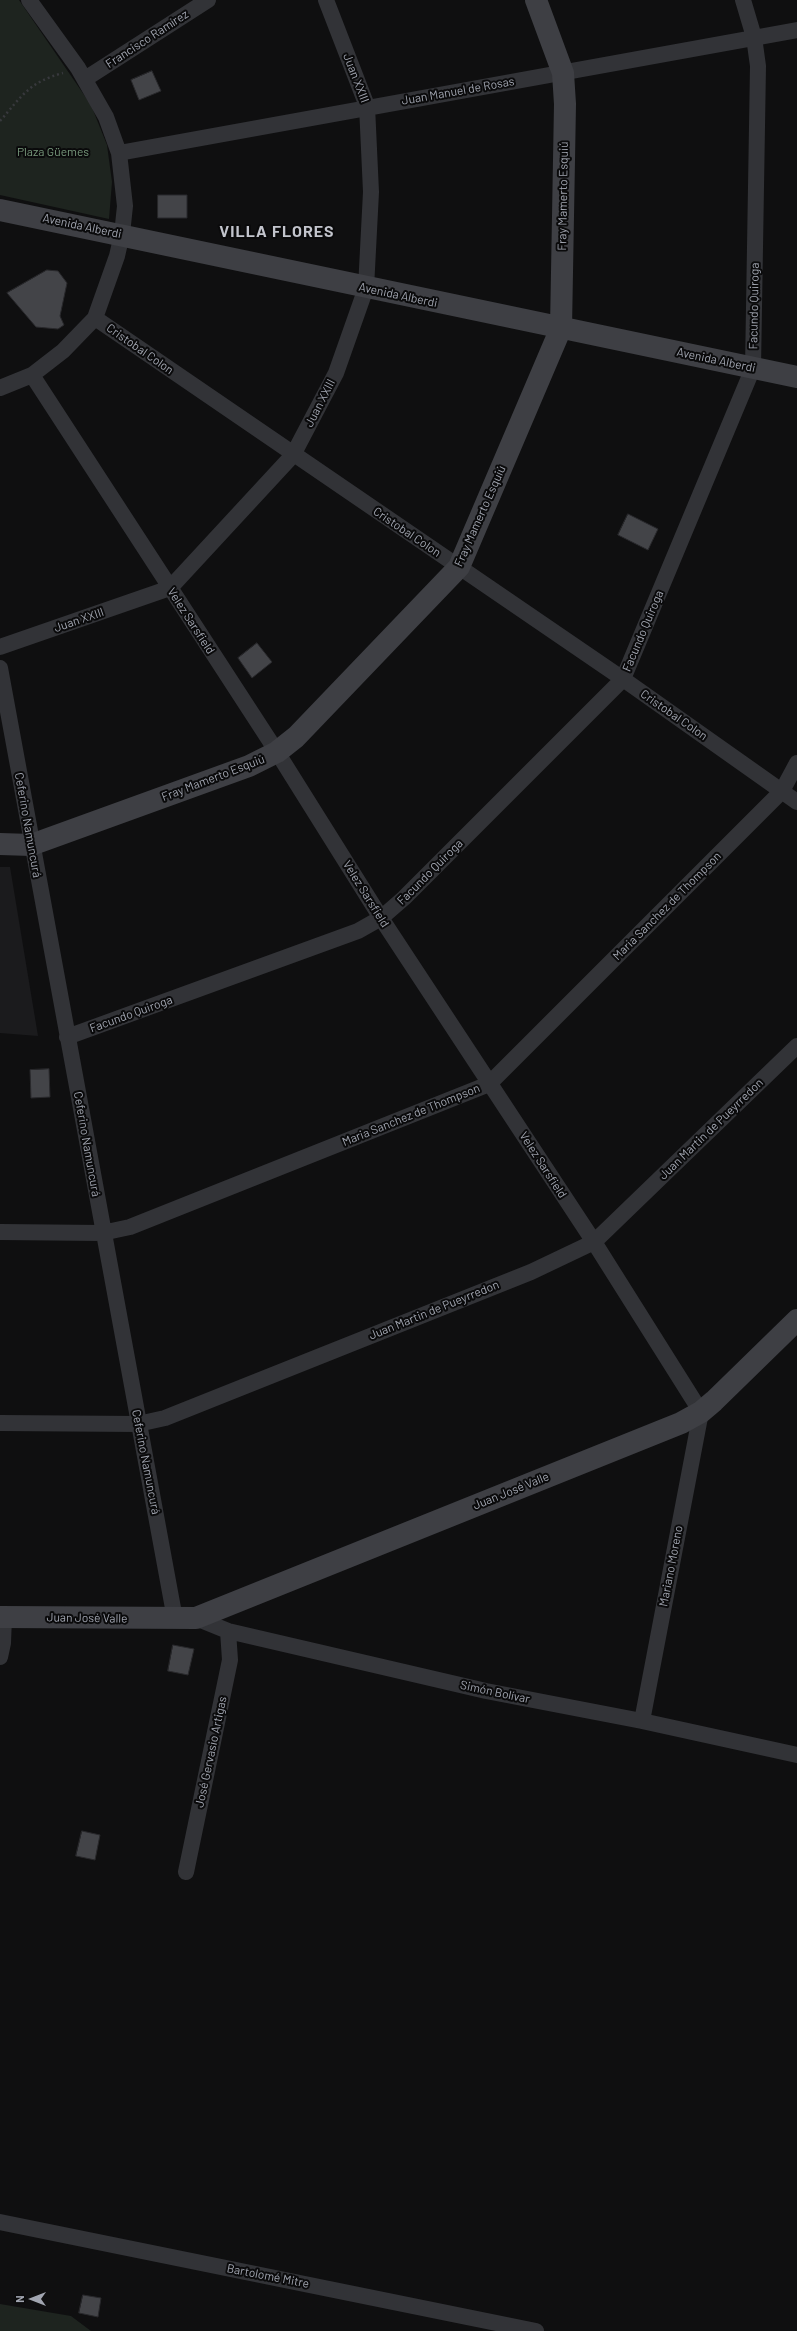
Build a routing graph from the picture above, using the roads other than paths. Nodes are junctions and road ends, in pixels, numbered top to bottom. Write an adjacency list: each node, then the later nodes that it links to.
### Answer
1 (208, 0): 8 (street, Francisco Ramírez)
2 (326, 0): 10 (street, Juan XXIII)
3 (536, 0): 9 (street, Fray Mamerto Esquiú)
4 (743, 0): 7 (street, Facundo Quiroga)
5 (33, 2): 8 (street)
6 (797, 30): 7 (street, Juan Manuel de Rosas)
7 (754, 37): 9 (street, Juan Manuel de Rosas); 17 (street, Facundo Quiroga)
8 (82, 73): 11 (street)
9 (563, 73): 10 (street, Juan Manuel de Rosas); 16 (street, Fray Mamerto Esquiú)
10 (367, 106): 11 (street, Juan Manuel de Rosas); 14 (street, Juan XXIII)
11 (119, 153): 13 (street)
12 (0, 210): 13 (street, Avenida Alberdi)
13 (122, 234): 14 (street, Avenida Alberdi); 15 (street)
14 (366, 288): 16 (street, Avenida Alberdi); 21 (street, Juan XXIII)
15 (95, 318): 18 (street); 21 (street, Cristobal Colon)
16 (561, 328): 17 (street, Avenida Alberdi); 22 (street, Fray Mamerto Esquiú)
17 (753, 368): 19 (street, Avenida Alberdi); 26 (street, Facundo Quiroga)
18 (32, 375): 20 (street); 23 (street, Velez Sarsfield)
19 (797, 377)
20 (0, 388)
21 (293, 455): 22 (street, Cristobal Colon); 23 (street, Juan XXIII)
22 (459, 567): 26 (street, Cristobal Colon); 27 (street, Fray Mamerto Esquiú)
23 (170, 588): 24 (street, Juan XXIII); 27 (street, Velez Sarsfield)
24 (0, 647)
25 (0, 668): 32 (street, Ceferino Namuncurá)
26 (623, 679): 29 (street, Cristobal Colon); 33 (street, Facundo Quiroga)
27 (277, 752): 32 (street, Fray Mamerto Esquiú); 33 (street, Velez Sarsfield)
28 (797, 764): 29 (street, Maria Sanchez de Thompson)
29 (782, 791): 30 (street, Cristobal Colon); 36 (street, Maria Sanchez de Thompson)
30 (797, 802)
31 (0, 844): 32 (street, Fray Mamerto Esquiú)
32 (31, 845): 34 (street, Ceferino Namuncurá)
33 (381, 918): 34 (street, Facundo Quiroga); 36 (street, Velez Sarsfield)
34 (67, 1037): 38 (street, Ceferino Namuncurá)
35 (797, 1046): 39 (street, Juan Martin de Pueyrredon)
36 (489, 1084): 38 (street, Maria Sanchez de Thompson); 39 (street, Velez Sarsfield)
37 (0, 1232): 38 (street, Maria Sanchez de Thompson)
38 (102, 1233): 43 (street, Ceferino Namuncurá)
39 (594, 1242): 41 (street, Velez Sarsfield); 43 (street, Juan Martin de Pueyrredon)
40 (797, 1320): 41 (street, Juan José Valle)
41 (701, 1412): 45 (street, Juan José Valle); 49 (street, Mariano Moreno)
42 (0, 1422): 43 (street, Juan Martin de Pueyrredon)
43 (138, 1424): 46 (street, Ceferino Namuncurá)
44 (2, 1617): 46 (street, Juan José Valle); 48 (street)
45 (196, 1618): 46 (street, Juan José Valle); 47 (street, Simón Bolívar)
46 (175, 1619)
47 (228, 1631): 49 (street, Simón Bolívar); 51 (street, José Gervasio Artigas)
48 (0, 1657)
49 (642, 1721): 50 (street, Simón Bolívar)
50 (797, 1755)
51 (186, 1872)
52 (0, 2222): 53 (street, Bartolomé Mitre)
53 (536, 2331)

